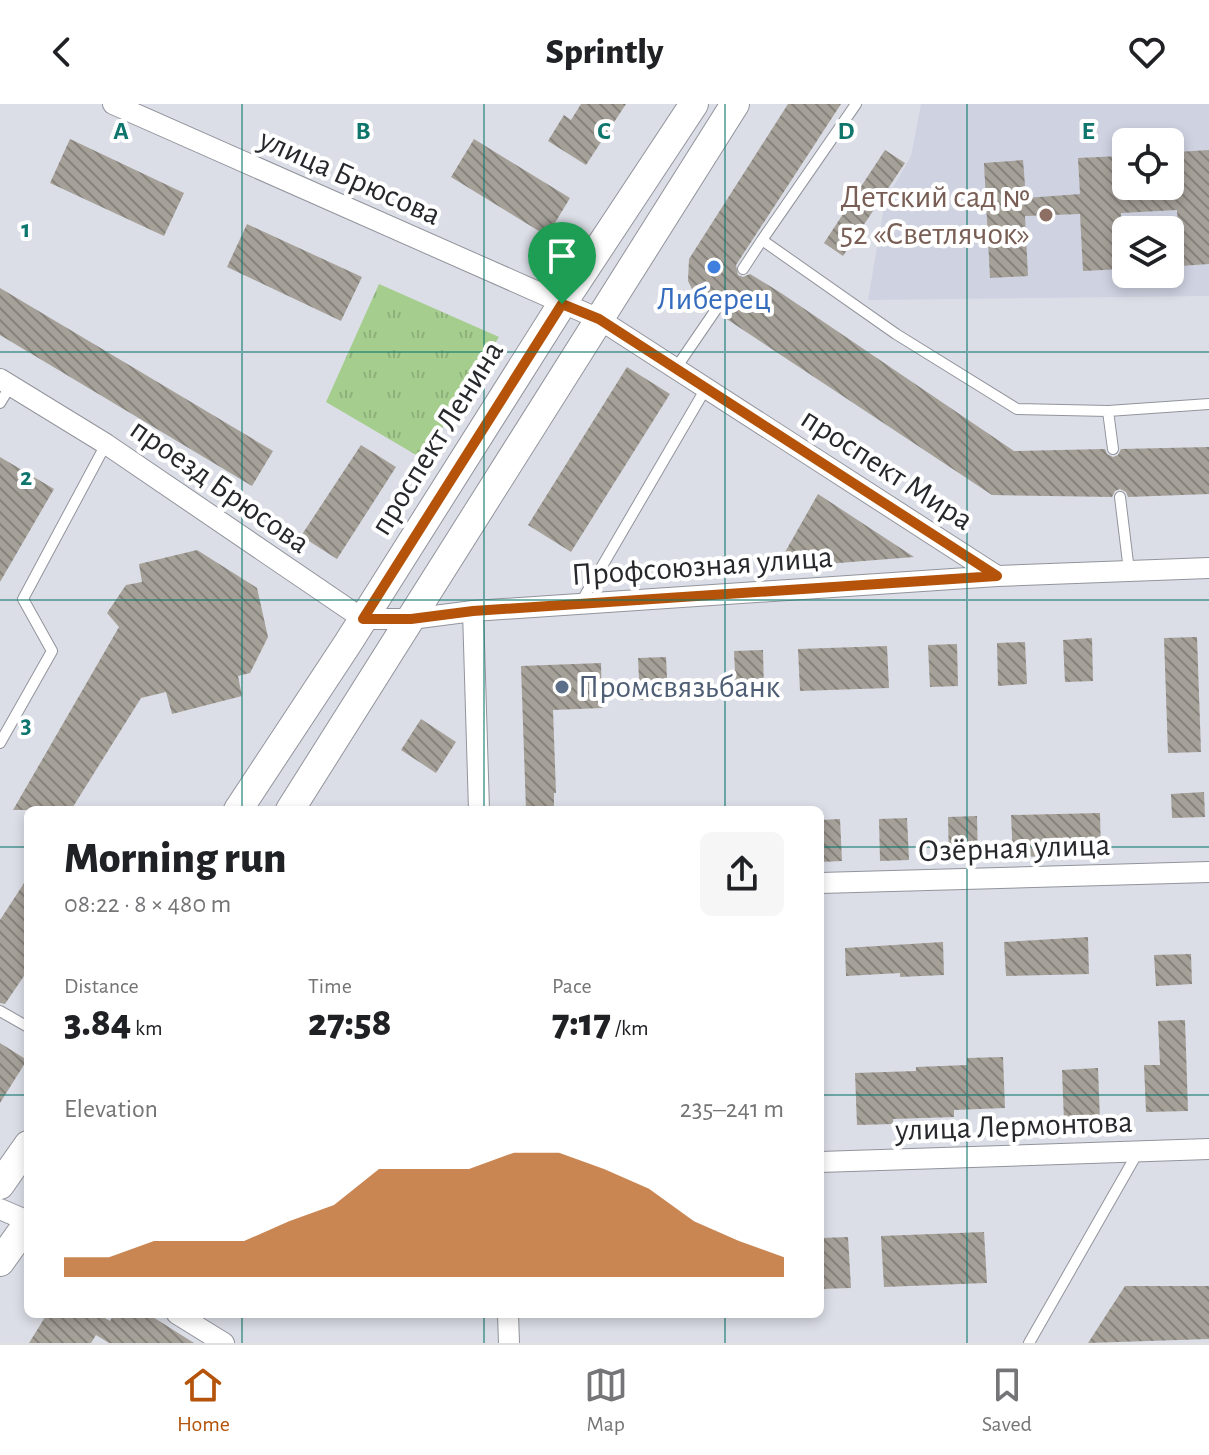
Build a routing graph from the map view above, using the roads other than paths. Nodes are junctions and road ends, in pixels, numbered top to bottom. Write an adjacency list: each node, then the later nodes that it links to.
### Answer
1 (113, 104): 7 (street, улица Брюсова)
2 (694, 104): 7 (main road, проспект Ленина)
3 (735, 104): 9 (main road)
4 (856, 104): 5 (lane)
5 (762, 240): 6 (lane); 15 (lane)
6 (743, 269)
7 (562, 304): 9 (street, проспект Мира); 24 (main road, проспект Ленина)
8 (715, 311): 10 (lane)
9 (599, 319): 10 (street, проспект Мира); 25 (main road)
10 (676, 368): 12 (street, проспект Мира)
11 (6, 382): 13 (lane); 16 (street, проезд Брюсова)
12 (706, 388): 21 (street, проспект Мира); 22 (lane)
13 (0, 403)
14 (1209, 404): 15 (lane)
15 (1108, 411): 17 (lane)
16 (106, 444): 24 (street, проезд Брюсова); 26 (lane)
17 (1113, 449)
18 (1120, 497): 20 (lane)
19 (1209, 568): 20 (street)
20 (1129, 571): 21 (street)
21 (997, 576): 22 (street, Профсоюзная улица)
22 (579, 605): 23 (street, Профсоюзная улица)
23 (473, 611): 25 (street, Профсоюзная улица); 29 (street)
24 (363, 619): 25 (street); 27 (main road, проспект Ленина)
25 (411, 619): 28 (main road)
26 (0, 743)
27 (241, 806)
28 (293, 806)
29 (479, 806)
30 (1209, 872): 31 (street, Озёрная улица)
31 (824, 883)
32 (0, 1011): 33 (lane)
33 (24, 1025)
34 (1209, 1149): 36 (street, улица Лермонтова)
35 (24, 1151): 38 (main road)
36 (1138, 1152): 37 (street, улица Лермонтова); 47 (lane)
37 (824, 1162)
38 (0, 1185)
39 (0, 1209): 40 (street)
40 (24, 1220)
41 (24, 1228): 42 (main road)
42 (0, 1262)
43 (183, 1318): 45 (street)
44 (508, 1318): 46 (street)
45 (224, 1343)
46 (509, 1343)
47 (1029, 1343)

